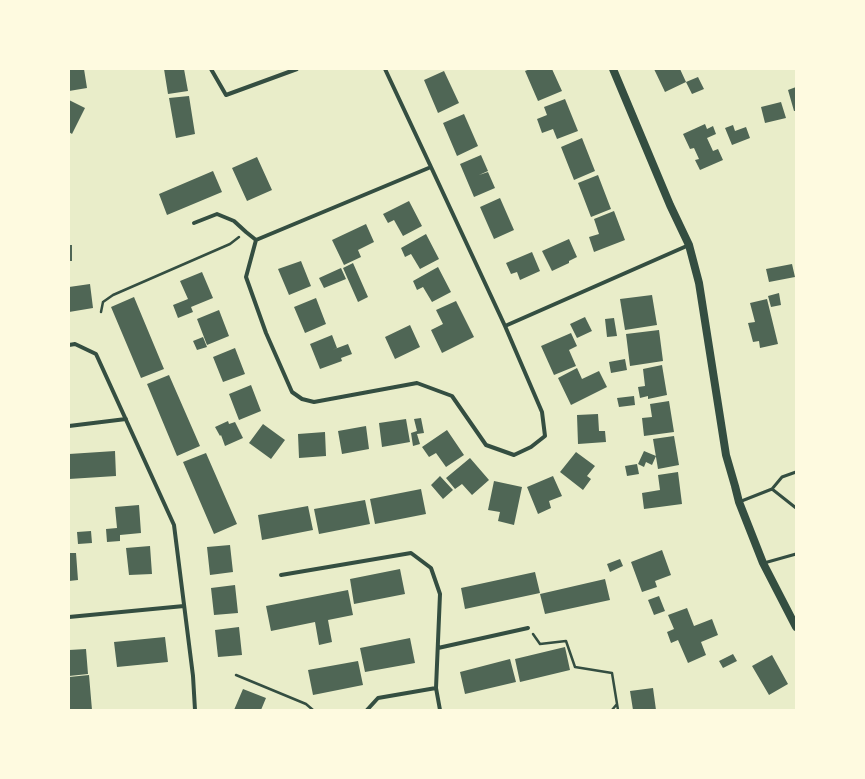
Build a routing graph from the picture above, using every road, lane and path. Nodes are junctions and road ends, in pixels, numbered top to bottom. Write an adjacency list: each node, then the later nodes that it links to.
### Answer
1 (210, 69): 2 (street)
2 (298, 69)
3 (385, 69): 5 (street)
4 (613, 69): 9 (main road)
5 (431, 167): 8 (street); 11 (street)
6 (194, 223): 7 (street)
7 (246, 232): 8 (street); 10 (path)
8 (256, 240): 11 (street)
9 (688, 245): 11 (street); 17 (main road)
10 (101, 312)
11 (505, 326)
12 (69, 345): 13 (street)
13 (126, 420): 14 (street); 22 (street)
14 (69, 426)
15 (796, 472): 16 (lane)
16 (772, 489): 17 (lane); 18 (lane)
17 (739, 502): 20 (main road)
18 (796, 508)
19 (796, 554): 20 (lane)
20 (763, 563): 24 (main road)
21 (280, 575): 26 (street)
22 (184, 606): 23 (street); 30 (street)
23 (69, 617)
24 (796, 627)
25 (528, 628): 26 (street); 29 (path)
26 (438, 648): 28 (street)
27 (236, 675): 31 (path)
28 (436, 688): 32 (street); 33 (street)
29 (618, 704): 34 (path); 35 (path)
30 (195, 710)
31 (313, 710)
32 (368, 710)
33 (440, 710)
34 (612, 710)
35 (618, 710)

